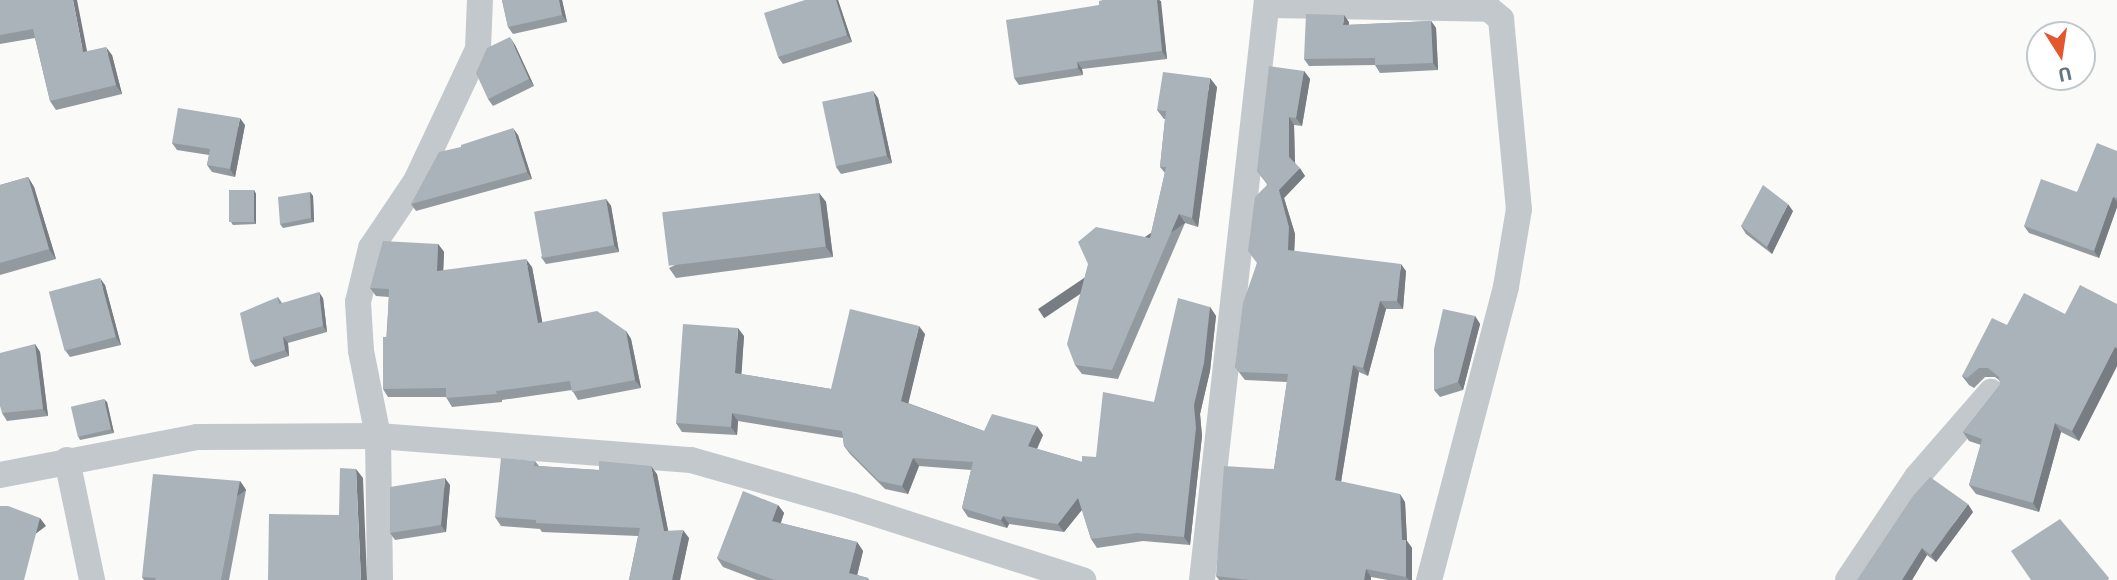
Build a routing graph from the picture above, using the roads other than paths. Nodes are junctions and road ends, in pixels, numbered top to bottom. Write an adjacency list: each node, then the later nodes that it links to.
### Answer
1 (480, 0): 4 (street)
2 (1267, 2): 10 (street); 11 (street)
3 (1991, 392): 12 (street)
4 (378, 436): 5 (street); 8 (street); 9 (street)
5 (67, 460): 6 (street); 7 (street)
6 (0, 475)
7 (92, 580)
8 (380, 580)
9 (1083, 580)
10 (1202, 580)
11 (1429, 580)
12 (1847, 580)

